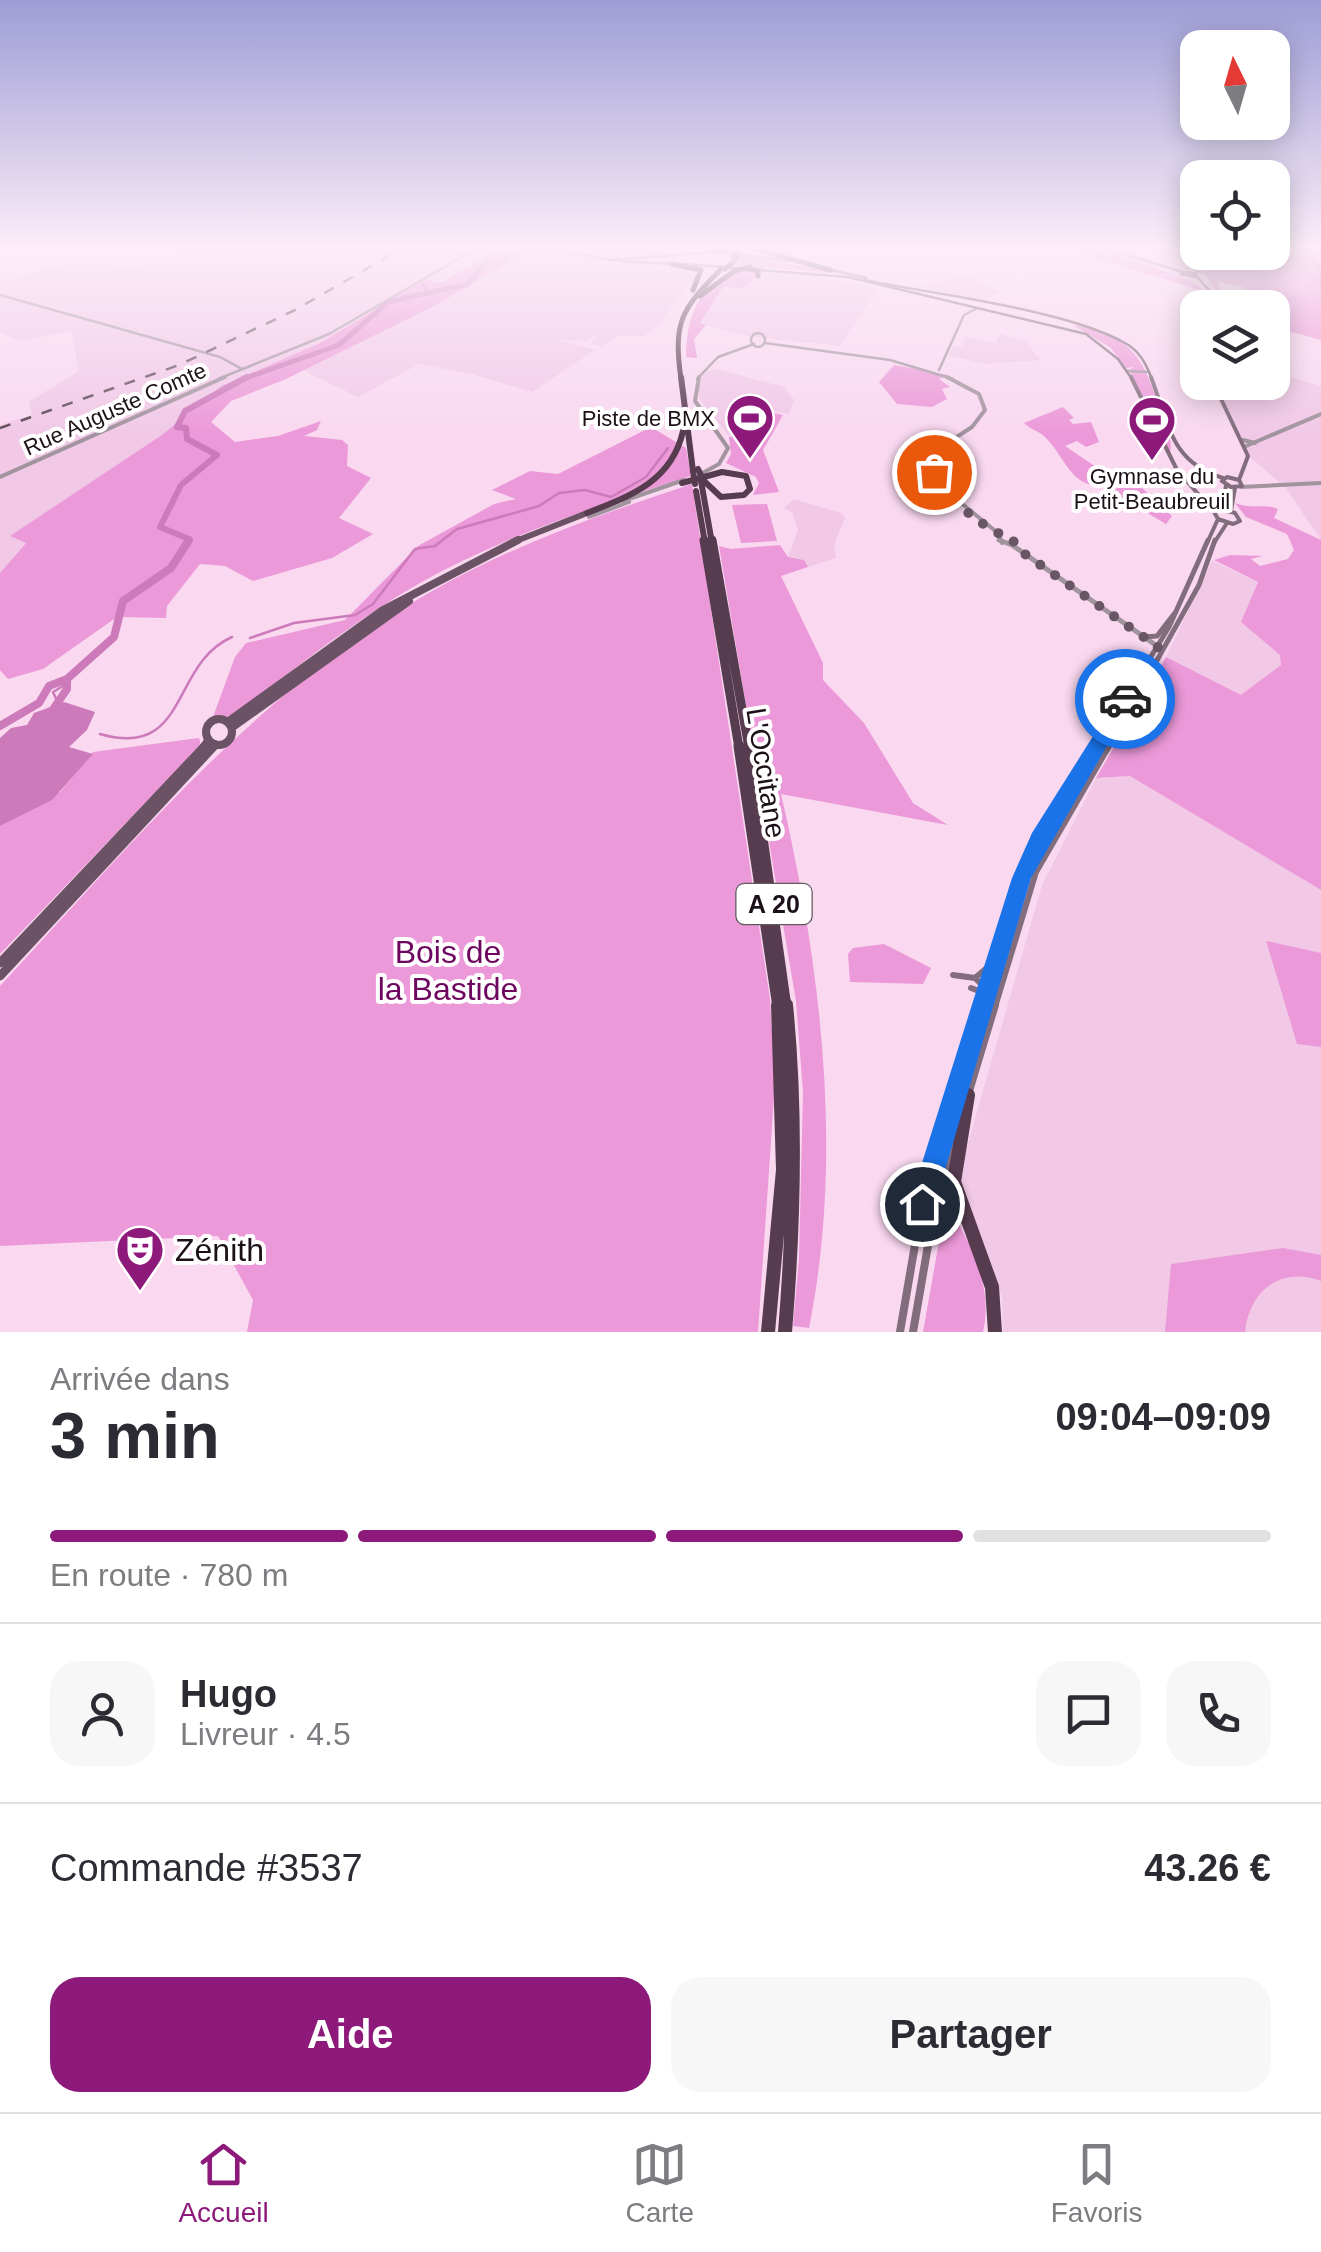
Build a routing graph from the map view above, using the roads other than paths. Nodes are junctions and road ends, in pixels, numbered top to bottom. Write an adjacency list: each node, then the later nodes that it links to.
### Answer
1 (54, 310): 12 (street)
2 (367, 310): 12 (street)
3 (686, 310): 17 (highway, L'Occitane / A 20); 26 (highway, L'Occitane / A 20)
4 (968, 310): 13 (street)
5 (987, 310): 7 (main road)
6 (1001, 310): 7 (main road)
7 (1053, 323): 8 (main road)
8 (1066, 325): 14 (main road); 15 (main road)
9 (769, 342): 10 (street); 10 (street); 13 (street)
10 (752, 343): 11 (street)
11 (713, 360): 26 (street); 34 (street)
12 (239, 367): 25 (street, Rue Auguste Comte)
13 (939, 370): 38 (street)
14 (1126, 371): 15 (street); 18 (main road)
15 (1149, 372): 19 (main road)
16 (1223, 400): 21 (main road)
17 (683, 408): 26 (highway, L'Occitane / A 20); 34 (highway)
18 (1152, 413): 19 (street); 33 (main road)
19 (1164, 414): 27 (main road)
20 (1321, 414): 22 (street)
21 (1243, 440): 22 (street); 23 (main road)
22 (1263, 441): 23 (street)
23 (1246, 446): 24 (main road)
24 (1242, 473): 27 (main road); 29 (main road)
25 (0, 477)
26 (696, 478): 26 (highway); 34 (street); 52 (highway, L'Occitane / A 20); 53 (highway, L'Occitane / A 20)
27 (1227, 478): 29 (main road); 30 (main road)
28 (1321, 483): 29 (street)
29 (1239, 485): 30 (main road); 32 (main road)
30 (1226, 486): 31 (main road)
31 (1223, 509): 32 (main road); 33 (main road)
32 (1231, 511): 36 (main road)
33 (1214, 512): 35 (main road)
34 (588, 515): 40 (main road)
35 (1218, 519): 36 (main road); 37 (main road)
36 (1227, 523): 39 (main road)
37 (1176, 612): 38 (main road); 39 (main road)
38 (1144, 637): 39 (street)
39 (1162, 649): 42 (main road); 43 (main road)
40 (232, 724): 41 (main road); 41 (main road)
41 (211, 743): 45 (main road); 47 (main road)
42 (1069, 791): 43 (main road); 44 (main road)
43 (1078, 799): 50 (main road)
44 (1005, 934): 48 (main road); 50 (main road)
45 (0, 962)
46 (953, 975): 48 (main road)
47 (0, 976)
48 (975, 978): 50 (main road)
49 (971, 988): 50 (main road)
50 (991, 992): 51 (main road); 54 (main road)
51 (968, 1096): 55 (main road); 56 (highway)
52 (768, 1332)
53 (785, 1332)
54 (900, 1332)
55 (913, 1332)
56 (995, 1332)

